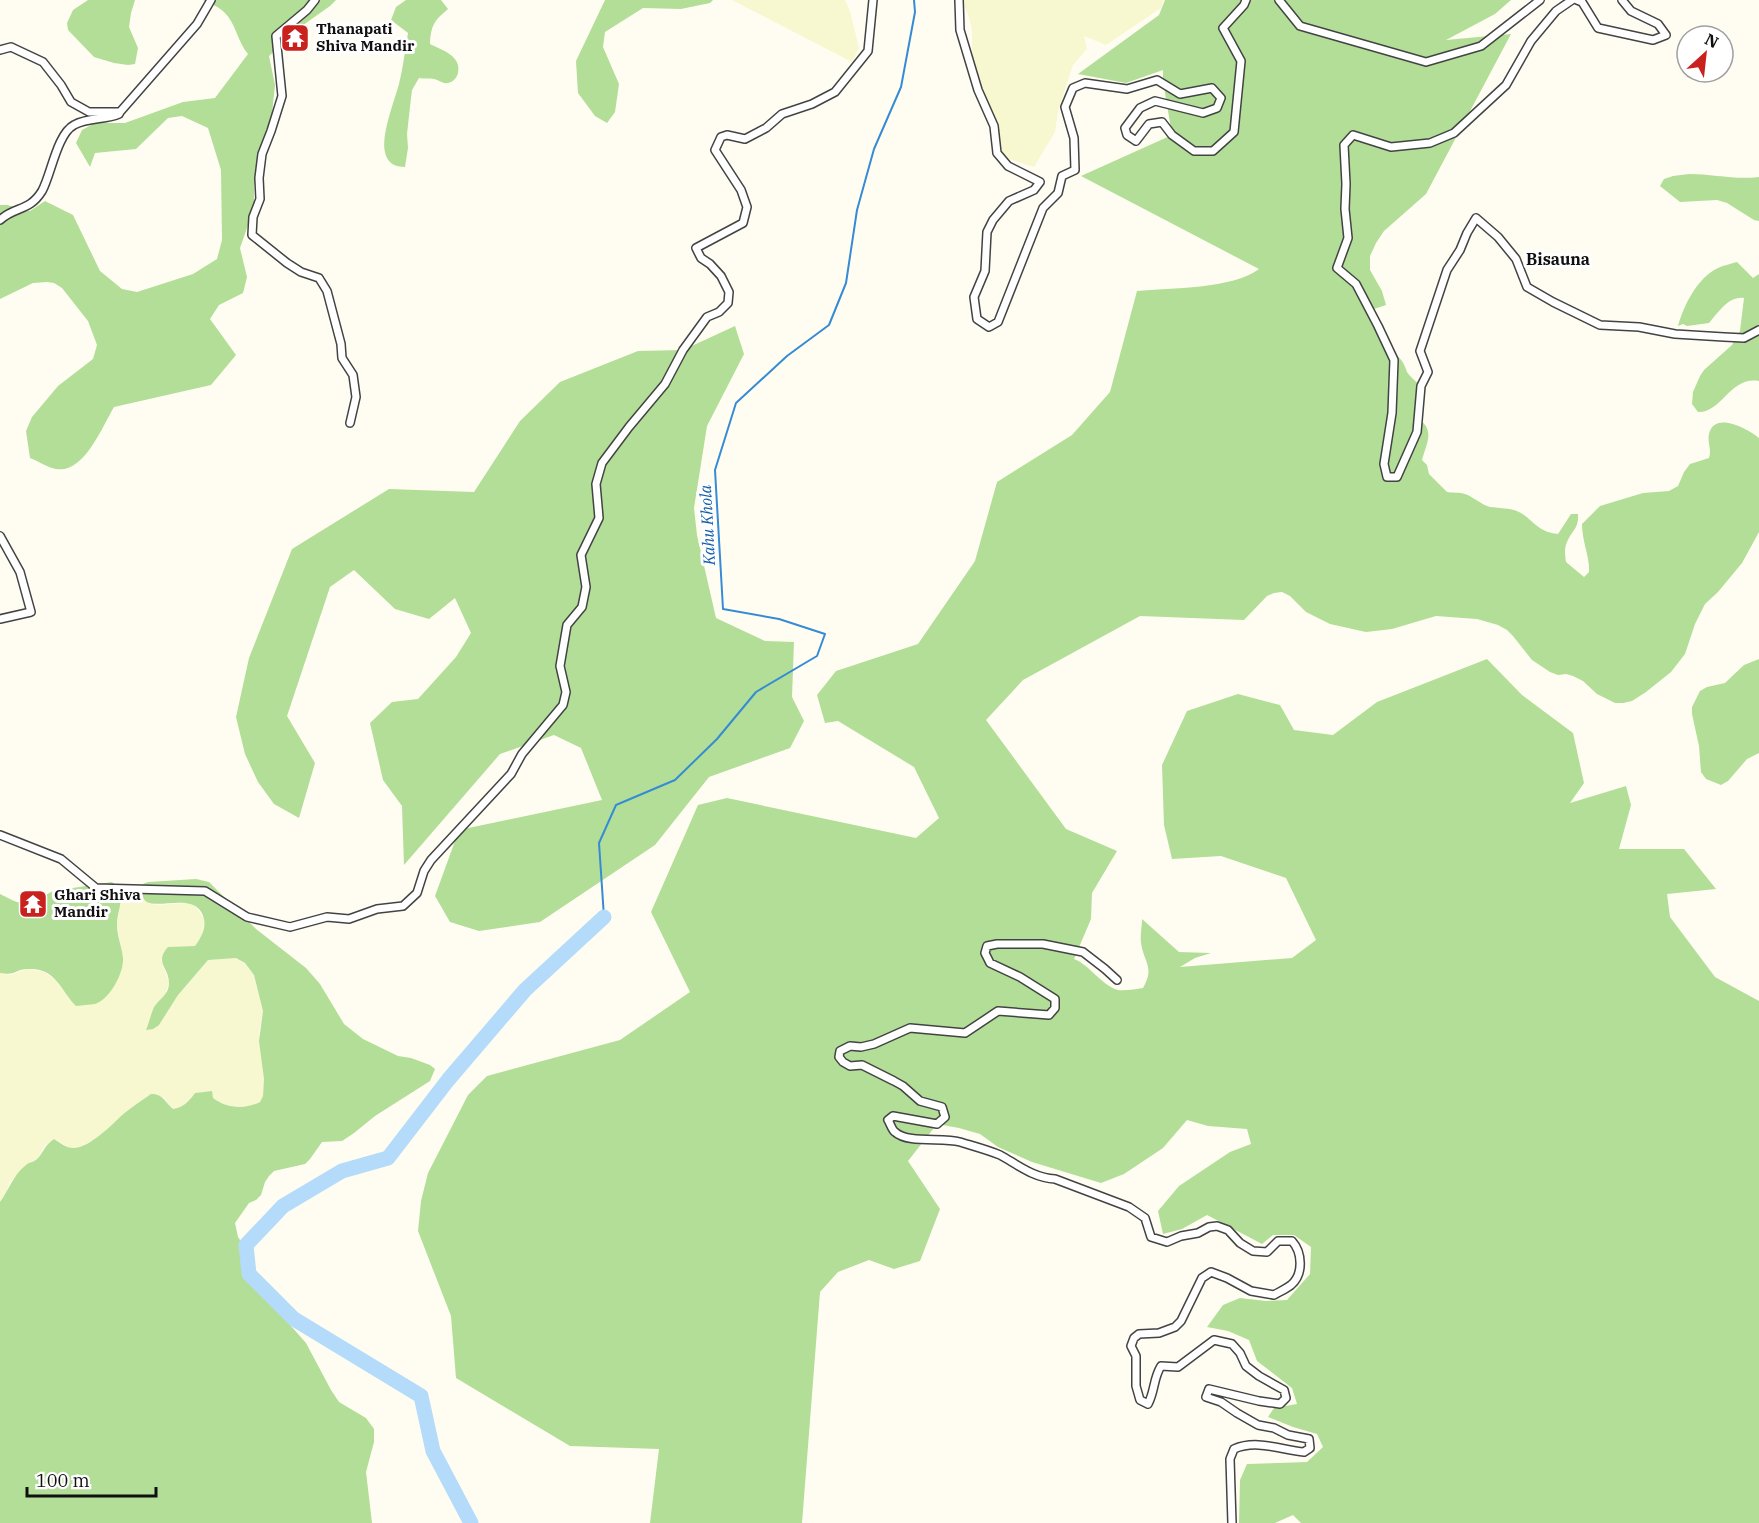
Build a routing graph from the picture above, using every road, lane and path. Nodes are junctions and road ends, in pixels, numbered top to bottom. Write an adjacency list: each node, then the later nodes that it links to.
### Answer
1 (211, 0): 12 (street)
2 (315, 0): 15 (street)
3 (873, 0): 18 (street)
4 (959, 0): 5 (street)
5 (1246, 0)
6 (1279, 0): 7 (street)
7 (1540, 0)
8 (1572, 0): 14 (street)
9 (1577, 0): 10 (street)
10 (1622, 0)
11 (0, 50): 12 (street)
12 (127, 104): 13 (street)
13 (0, 220)
14 (1759, 330)
15 (350, 423)
16 (0, 536): 17 (street)
17 (0, 620)
18 (0, 834)
19 (1117, 980): 20 (street)
20 (1232, 1523)

